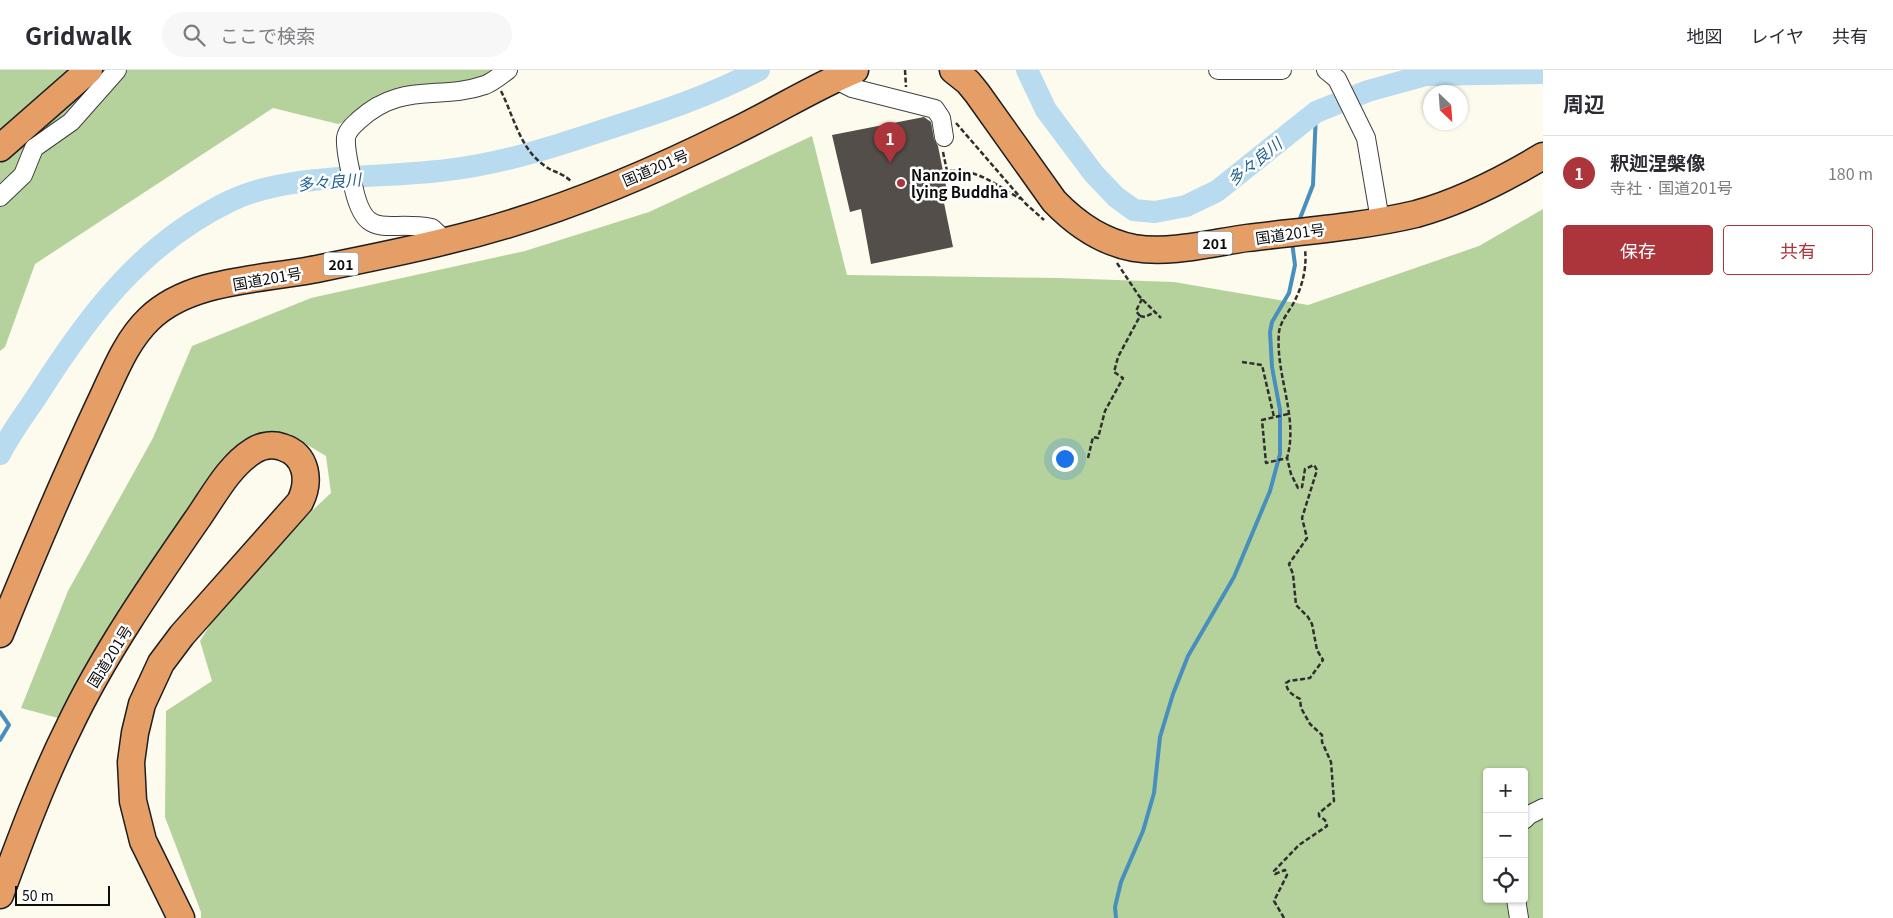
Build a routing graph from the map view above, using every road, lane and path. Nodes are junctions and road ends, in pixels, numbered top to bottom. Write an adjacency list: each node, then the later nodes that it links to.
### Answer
1 (65, 70): 12 (highway)
2 (89, 70): 12 (highway)
3 (117, 70): 18 (street)
4 (905, 70): 11 (path)
5 (953, 70): 21 (highway, 国道201号 / 201)
6 (1218, 70): 7 (street)
7 (1282, 70)
8 (501, 75): 17 (path); 22 (street)
9 (844, 75): 14 (street); 17 (highway, 国道201号 / 201)
10 (1332, 75): 20 (street)
11 (906, 94)
12 (44, 100): 13 (highway); 15 (highway)
13 (0, 128)
14 (943, 143): 19 (path)
15 (0, 148)
16 (1543, 156): 20 (highway, 国道201号 / 201)
17 (585, 196): 22 (highway, 国道201号 / 201)
18 (0, 197)
19 (1023, 200)
20 (1380, 220): 21 (highway, 国道201号 / 201)
21 (1303, 231): 27 (path)
22 (446, 241): 31 (highway, 国道201号 / 201)
23 (1142, 299): 25 (path)
24 (1155, 312): 25 (path)
25 (1140, 316): 29 (path)
26 (1242, 362): 28 (path)
27 (1288, 414): 28 (path); 30 (path)
28 (1274, 417): 30 (path)
29 (1088, 458)
30 (1287, 458): 37 (path)
31 (0, 634)
32 (1543, 808): 33 (street)
33 (1528, 815)
34 (0, 895): 36 (highway, 国道201号)
35 (1517, 903): 38 (street)
36 (181, 918)
37 (1284, 918)
38 (1519, 918)

